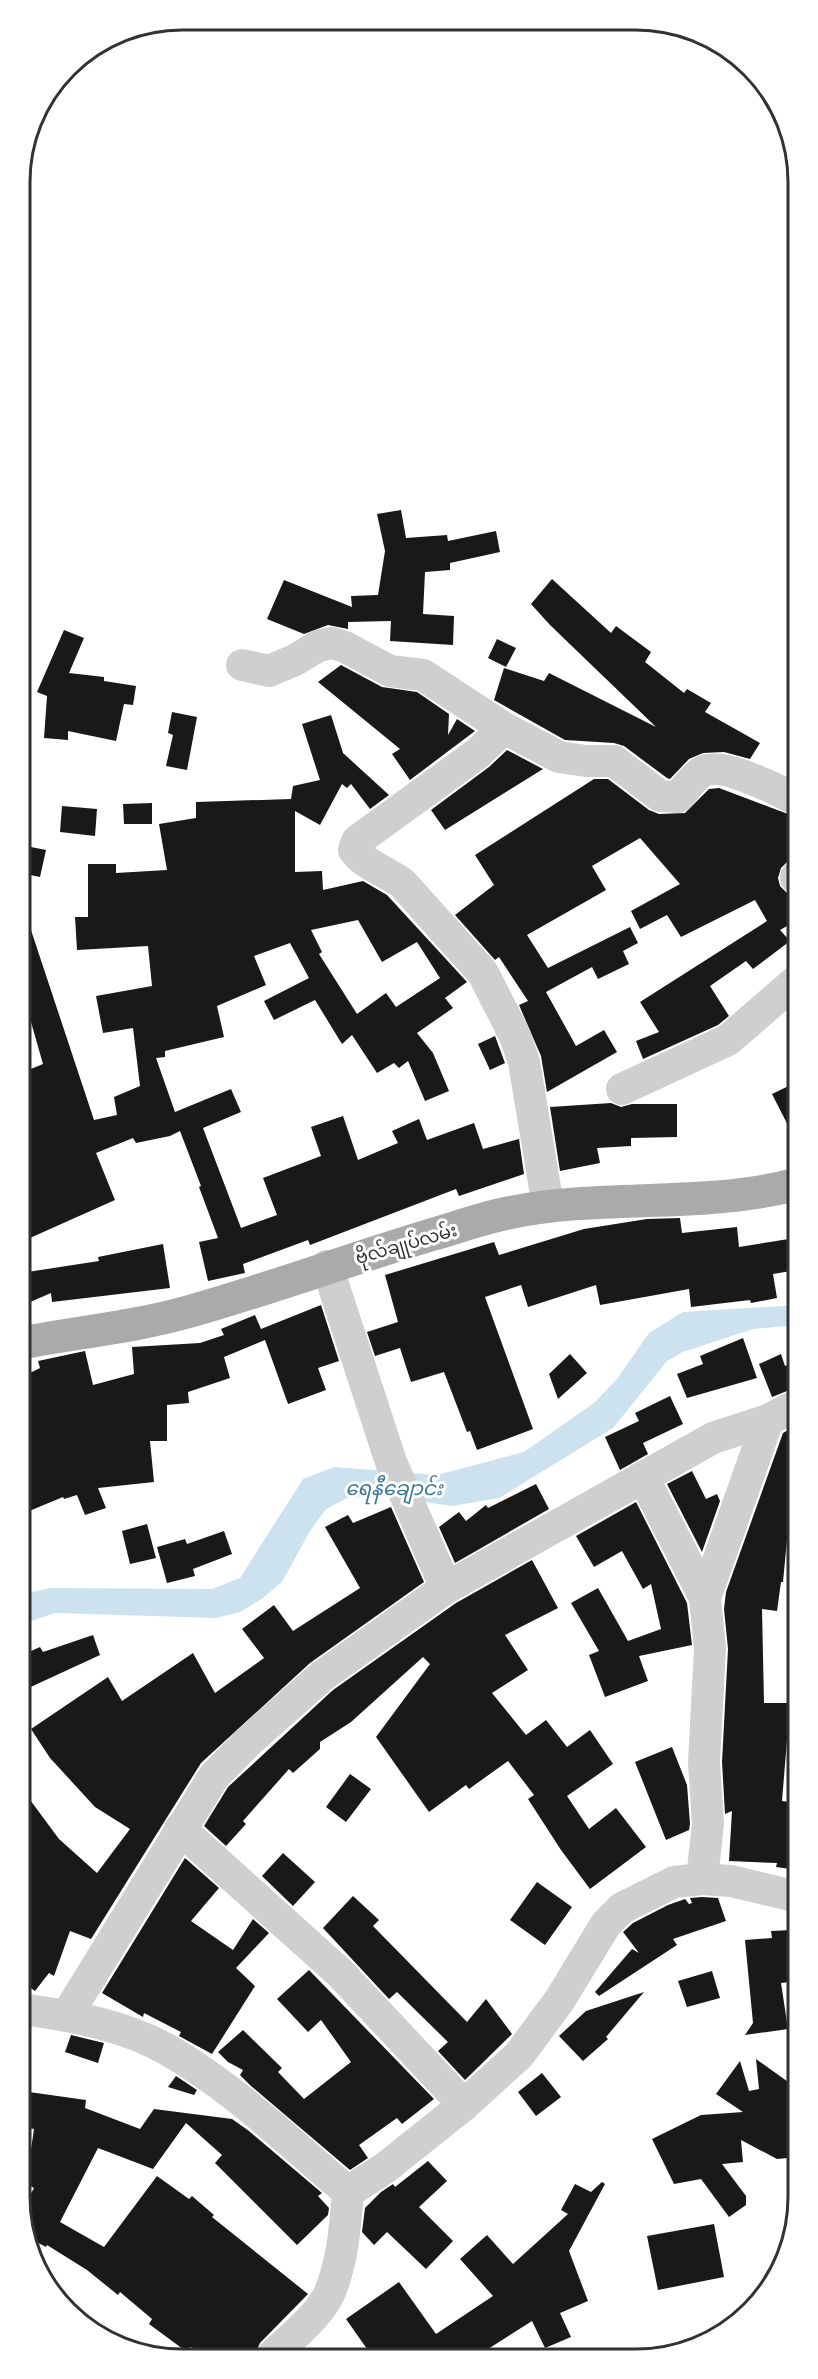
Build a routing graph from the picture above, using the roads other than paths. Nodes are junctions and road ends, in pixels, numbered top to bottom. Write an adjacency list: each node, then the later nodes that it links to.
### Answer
1 (242, 665): 2 (street)
2 (504, 728): 3 (street); 7 (street)
3 (788, 796)
4 (788, 988): 5 (street)
5 (622, 1089)
6 (788, 1187): 7 (main road, ဗိုလ်‌ချုပ်‌လမ်း)
7 (548, 1206): 8 (main road, ဗိုလ်‌ချုပ်‌လမ်း)
8 (327, 1266): 9 (main road, ဗိုလ်‌ချုပ်‌လမ်း); 13 (street)
9 (30, 1342)
10 (788, 1410): 11 (street)
11 (768, 1420): 12 (street); 14 (street)
12 (644, 1477): 13 (street); 14 (street)
13 (446, 1588): 15 (street)
14 (705, 1598): 16 (street)
15 (180, 1829): 19 (street); 20 (street)
16 (702, 1879): 17 (street); 20 (street)
17 (788, 1895)
18 (30, 2010): 19 (street)
19 (67, 2015): 21 (street)
20 (464, 2105): 21 (street)
21 (348, 2192): 22 (street)
22 (280, 2349)

